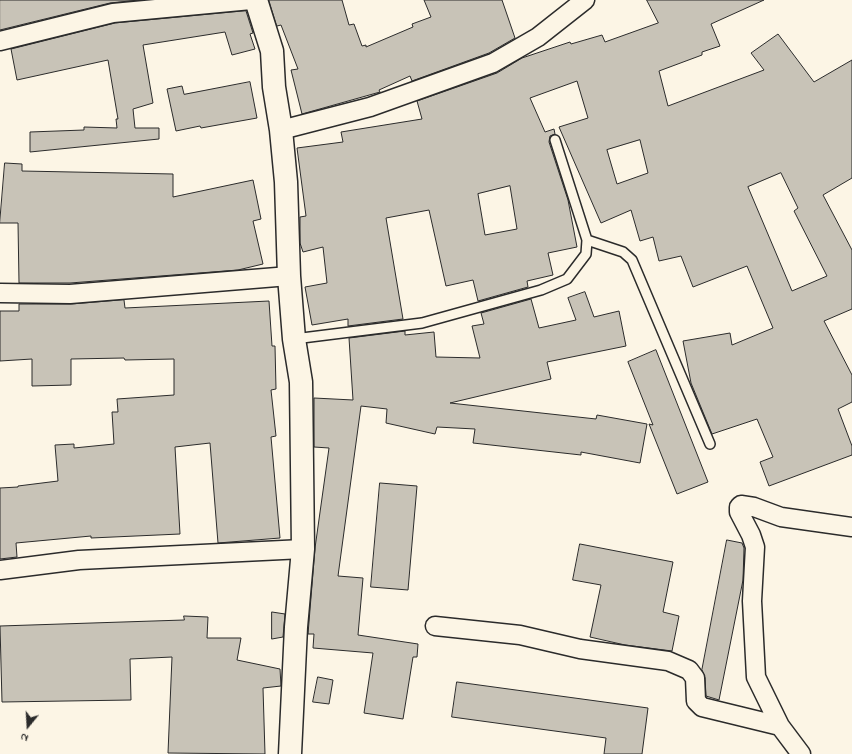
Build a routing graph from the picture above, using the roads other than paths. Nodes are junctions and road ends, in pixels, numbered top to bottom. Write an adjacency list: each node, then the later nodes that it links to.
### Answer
1 (251, 0): 4 (street)
2 (256, 0): 5 (street)
3 (585, 0): 5 (street)
4 (0, 41)
5 (281, 130): 8 (street)
6 (555, 140): 7 (lane)
7 (587, 240): 10 (lane); 11 (lane)
8 (289, 276): 9 (street); 10 (street)
9 (0, 293)
10 (294, 339): 13 (street)
11 (710, 444)
12 (852, 527): 16 (street)
13 (303, 549): 14 (street); 17 (street)
14 (0, 570)
15 (435, 626): 16 (street)
16 (780, 726): 18 (street)
17 (290, 754)
18 (801, 754)

